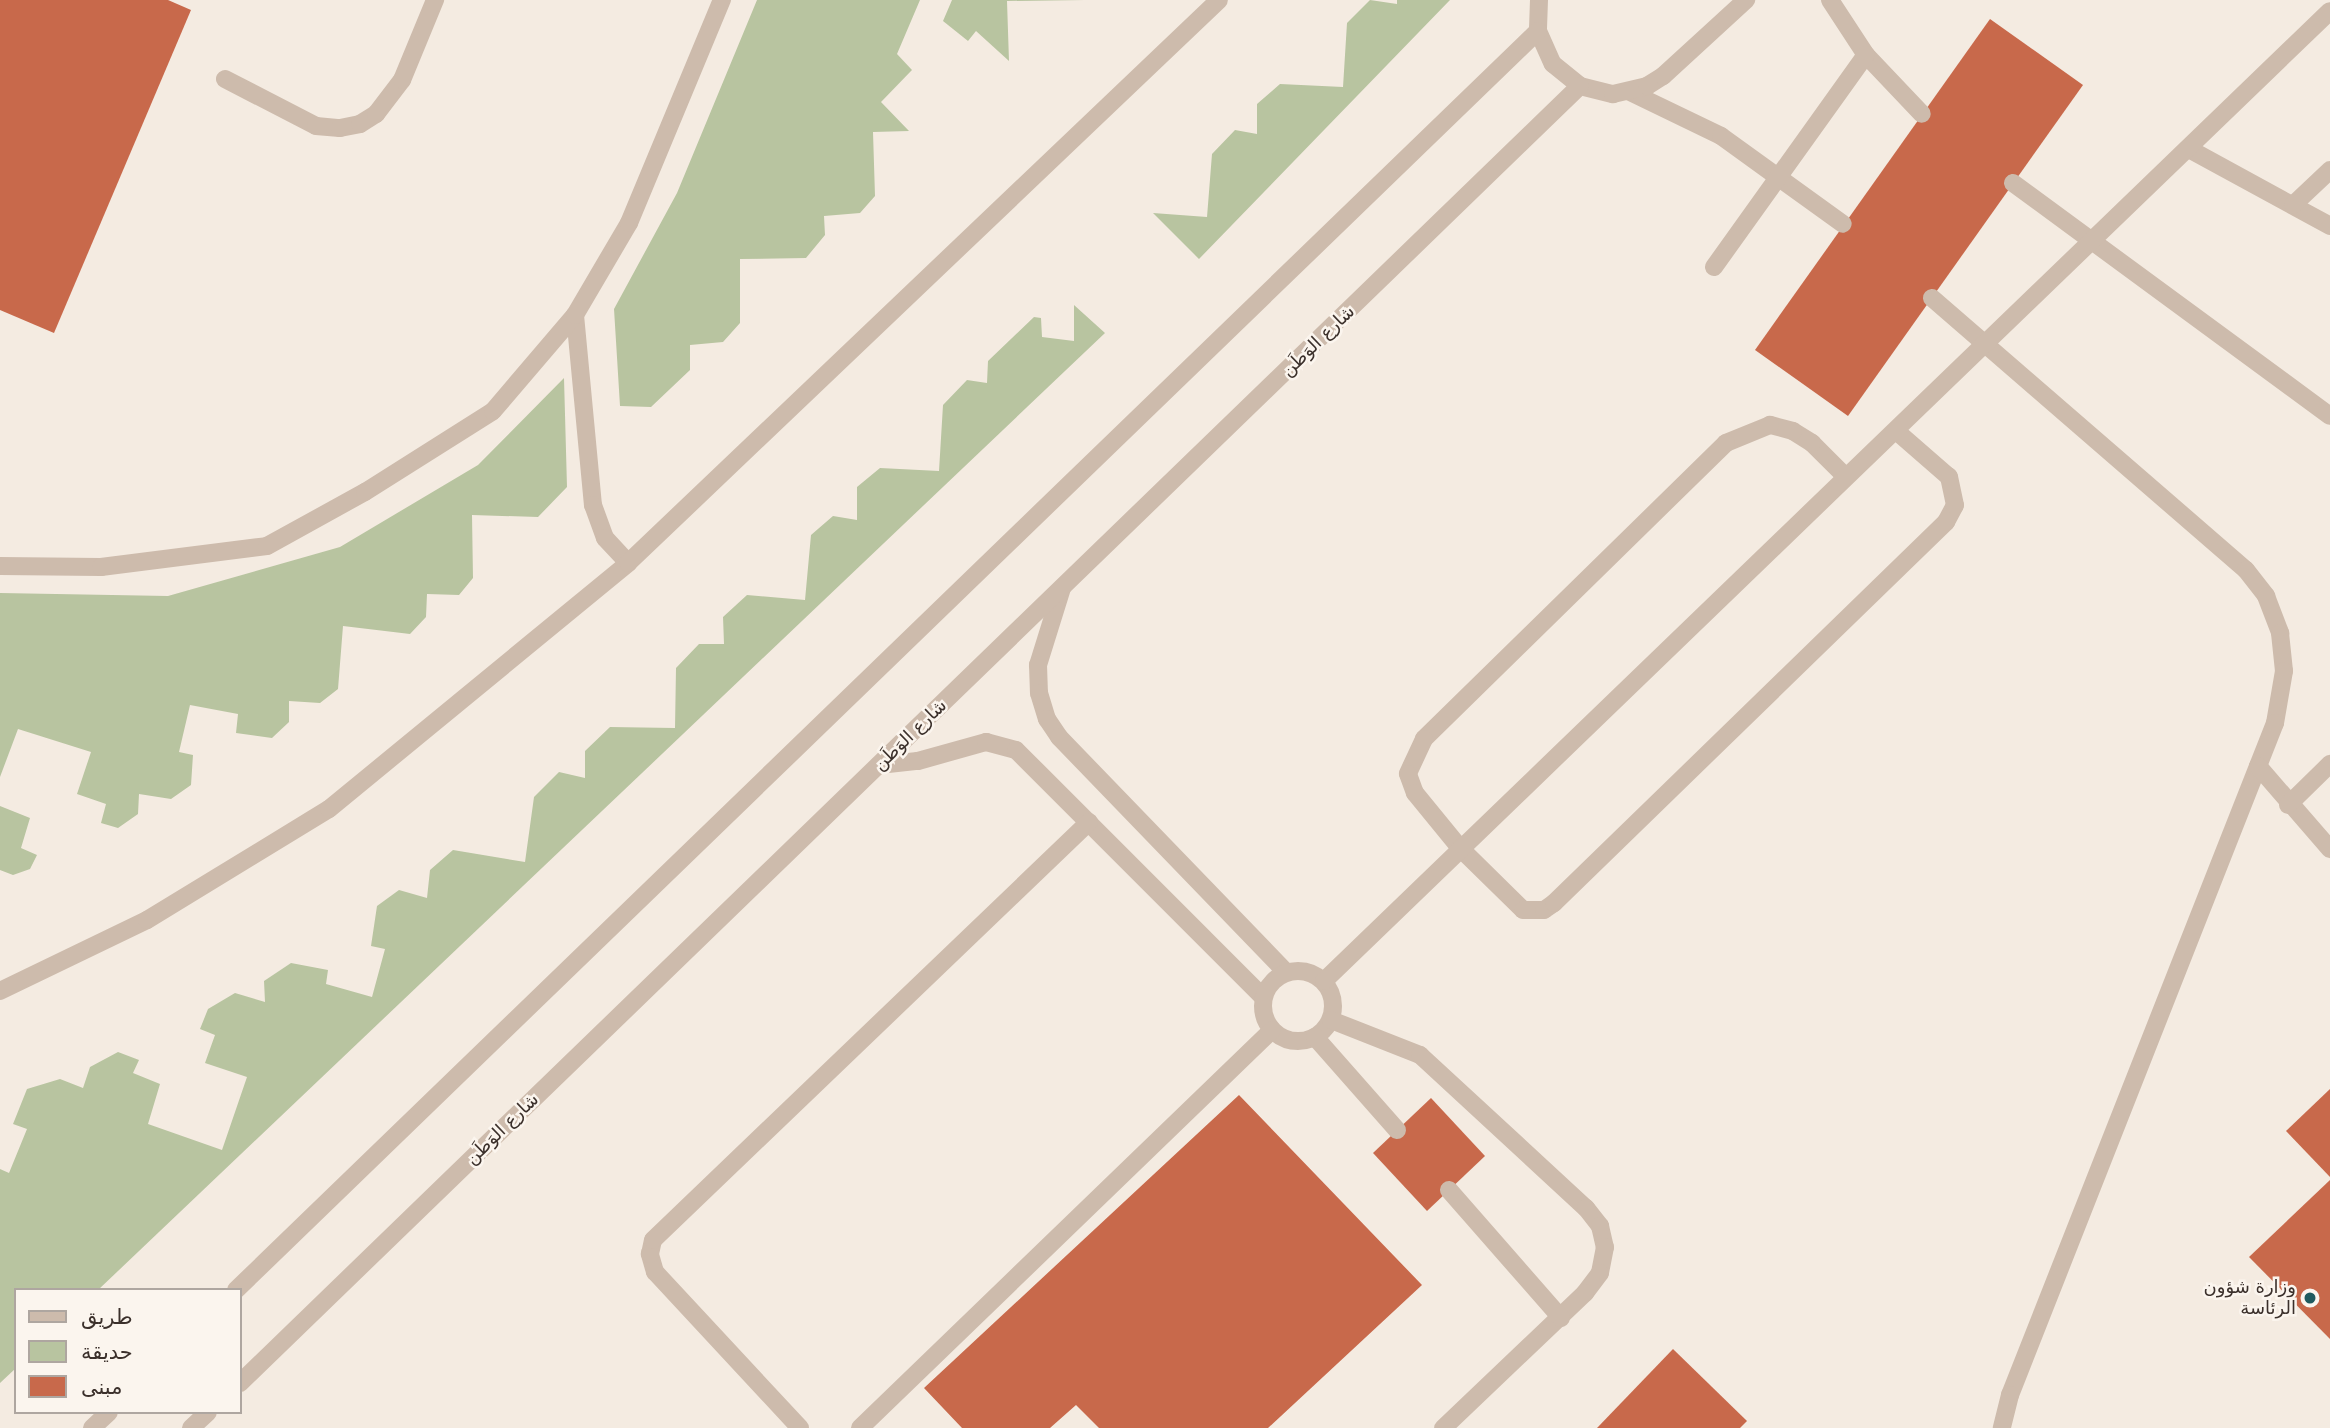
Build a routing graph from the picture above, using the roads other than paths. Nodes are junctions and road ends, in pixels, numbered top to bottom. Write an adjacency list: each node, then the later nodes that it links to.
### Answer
1 (435, 0): 10 (street)
2 (720, 0): 24 (street)
3 (1219, 0): 29 (street)
4 (1539, 0): 8 (street)
5 (1746, 0): 12 (street)
6 (1830, 0): 9 (street)
7 (2330, 11): 14 (street)
8 (1538, 31): 11 (street); 48 (street)
9 (1866, 55): 13 (street); 16 (street)
10 (225, 79)
11 (1580, 86): 12 (street); 31 (street, شارع الوَطَن)
12 (1630, 92): 16 (street)
13 (1922, 114)
14 (2189, 149): 18 (street); 21 (street)
15 (2330, 170): 18 (street)
16 (1779, 176): 19 (street); 22 (street)
17 (2013, 183): 21 (street)
18 (2293, 205): 20 (street)
19 (1843, 224)
20 (2330, 226)
21 (2091, 242): 25 (street); 26 (street)
22 (1714, 267)
23 (1932, 298): 25 (street)
24 (575, 315): 29 (street); 30 (street)
25 (1986, 342): 27 (street); 34 (street)
26 (2330, 416)
27 (1896, 431): 28 (street); 37 (street)
28 (1845, 476): 37 (street); 37 (street)
29 (628, 563): 41 (street)
30 (0, 566)
31 (1062, 588): 33 (street, شارع الوَطَن); 39 (street)
32 (2330, 764): 35 (street)
33 (879, 765): 36 (street); 50 (street, شارع الوَطَن)
34 (2258, 766): 35 (street); 58 (street)
35 (2288, 805): 38 (street)
36 (1089, 822): 42 (street); 55 (street)
37 (1461, 848): 40 (street)
38 (2330, 849)
39 (1286, 972): 40 (street); 42 (street)
40 (1324, 981): 43 (street)
41 (0, 991)
42 (1263, 997): 44 (street)
43 (1331, 1020): 45 (street); 49 (street)
44 (1272, 1030): 45 (street); 56 (street)
45 (1315, 1037): 46 (street)
46 (1397, 1130)
47 (1449, 1190): 49 (street)
48 (238, 1288)
49 (1561, 1318): 57 (street)
50 (242, 1381)
51 (107, 1414): 53 (street)
52 (206, 1414): 54 (street)
53 (92, 1428)
54 (191, 1428)
55 (800, 1428)
56 (860, 1428)
57 (1443, 1428)
58 (2003, 1428)

